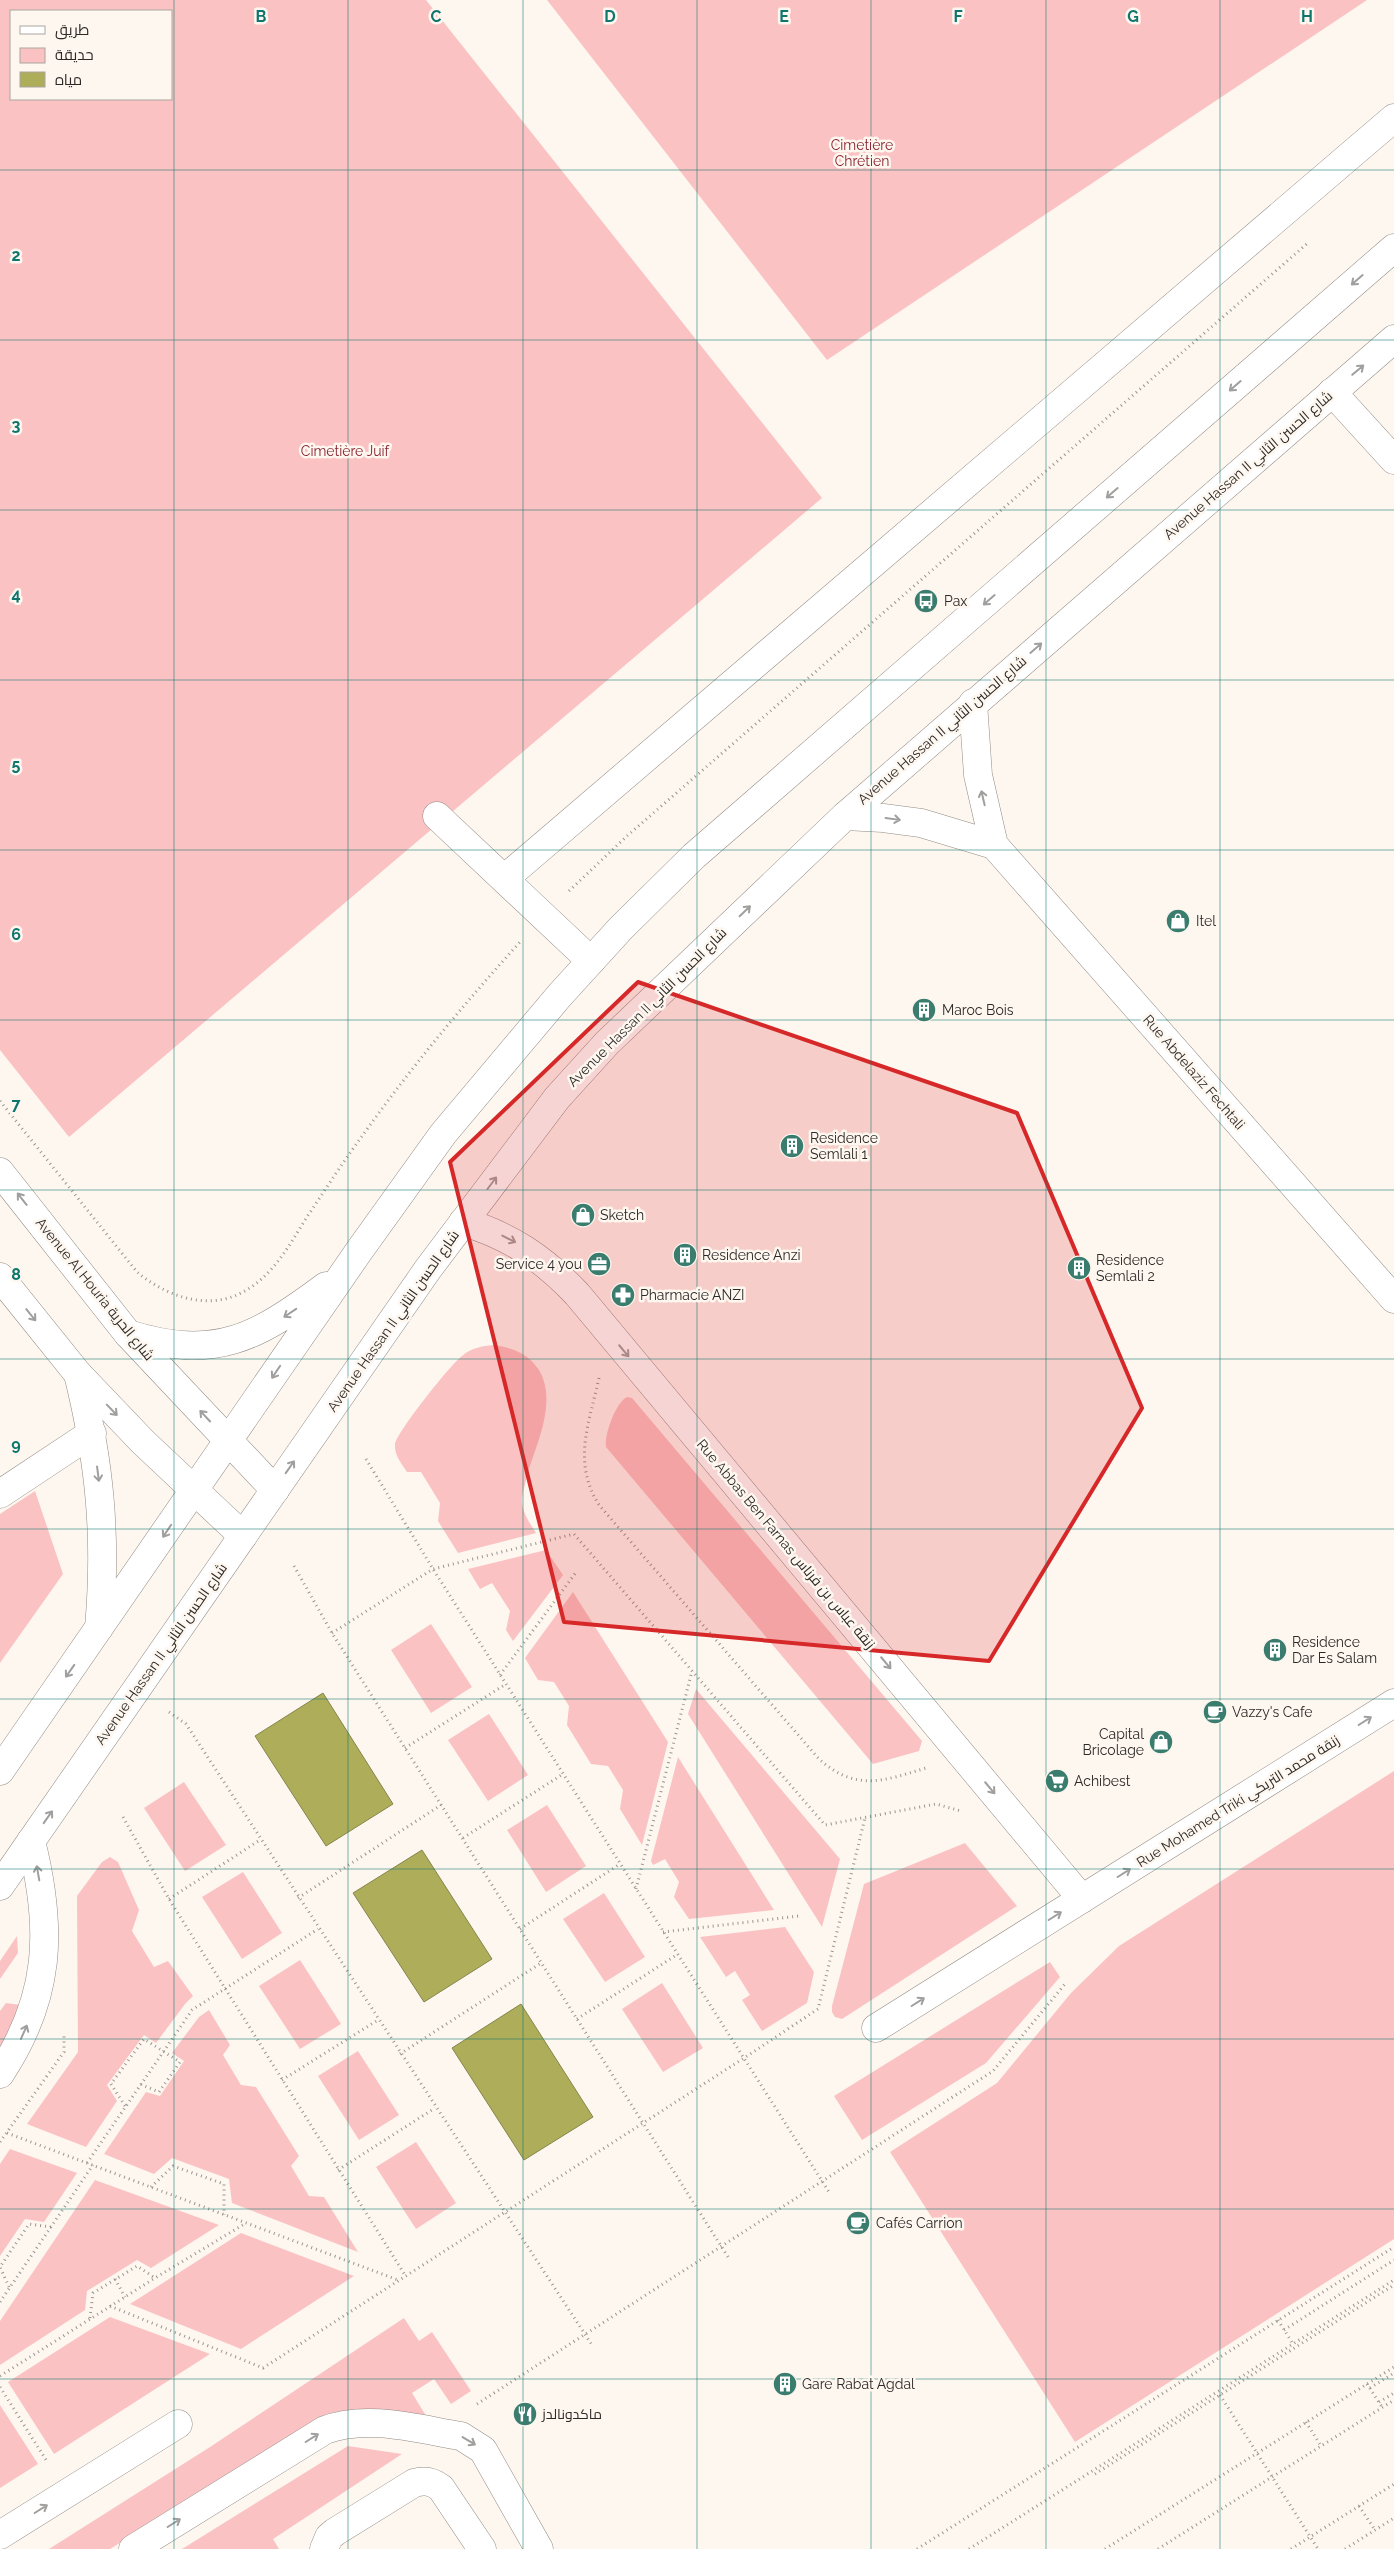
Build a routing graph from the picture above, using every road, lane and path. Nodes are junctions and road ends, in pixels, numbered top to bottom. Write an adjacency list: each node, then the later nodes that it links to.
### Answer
1 (1394, 118): 11 (main road)
2 (1311, 240): 12 (path)
3 (1394, 248): 13 (main road, one-way to 13)
4 (1394, 339): 5 (main road, Avenue Hassan II شارع الحسن الثاني, one-way to 4)
5 (1332, 392): 6 (main road); 7 (main road, Avenue Hassan II شارع الحسن الثاني, one-way to 5)
6 (1394, 460)
7 (973, 703): 9 (main road, Avenue Hassan II شارع الحسن الثاني); 10 (main road, one-way to 7)
8 (436, 816): 11 (main road)
9 (845, 816): 10 (main road, one-way to 10); 16 (main road, Avenue Hassan II شارع الحسن الثاني, one-way to 9)
10 (994, 845): 19 (main road, Rue Abdelaziz Fechtali)
11 (504, 879): 12 (main road)
12 (544, 916): 13 (main road); 14 (path)
13 (591, 961): 17 (main road)
14 (0, 1101)
15 (0, 1172): 20 (main road, Avenue Al Houria شارع الحرية, one-way to 15)
16 (463, 1222): 21 (main road, Rue Abbas Ben Farnas زنقة عباس بن فرناس, one-way to 21); 27 (main road, Avenue Hassan II شارع الحسن الثاني, one-way to 16)
17 (343, 1274): 20 (main road, one-way to 20); 24 (main road, one-way to 24)
18 (0, 1278): 22 (main road, one-way to 22)
19 (1394, 1299)
20 (128, 1334): 24 (main road, Avenue Al Houria شارع الحرية, one-way to 20)
21 (609, 1334): 41 (main road, Rue Abbas Ben Farnas زنقة عباس بن فرناس, one-way to 41); 41 (path)
22 (78, 1374): 23 (main road); 26 (main road, one-way to 26)
23 (92, 1433): 28 (main road); 33 (main road, one-way to 33)
24 (229, 1441): 26 (main road); 27 (main road, Avenue Al Houria شارع الحرية)
25 (366, 1459): 31 (path)
26 (194, 1490): 29 (main road); 33 (main road, one-way to 33)
27 (274, 1490): 29 (main road, Avenue Hassan II شارع الحسن الثاني)
28 (0, 1494)
29 (243, 1536): 50 (main road, Avenue Hassan II شارع الحسن الثاني, one-way to 29)
30 (294, 1566): 34 (path)
31 (433, 1569): 34 (path); 35 (path); 36 (path)
32 (577, 1571): 36 (path)
33 (98, 1631): 42 (main road, one-way to 42)
34 (332, 1633): 40 (path)
35 (692, 1670): 47 (path); 53 (path)
36 (500, 1675): 37 (path)
37 (506, 1684): 40 (path); 43 (path)
38 (1394, 1703): 56 (main road, Rue Mohamed Triki زنقة محمد التريكي, one-way to 38)
39 (169, 1712): 49 (path)
40 (405, 1748): 44 (path)
41 (963, 1756): 56 (main road, Rue Abbas Ben Farnas زنقة عباس بن فرناس, one-way to 56)
42 (0, 1771)
43 (563, 1774): 48 (path); 51 (path)
44 (441, 1805): 48 (path); 54 (path)
45 (963, 1812): 47 (path)
46 (123, 1817): 55 (path)
47 (865, 1818): 70 (path)
48 (463, 1838): 59 (path)
49 (260, 1840): 54 (path); 55 (path)
50 (31, 1841): 52 (main road, Avenue Hassan II شارع الحسن الثاني); 71 (main road, one-way to 50)
51 (620, 1864): 53 (path); 59 (path)
52 (0, 1886)
53 (636, 1889): 60 (path)
54 (298, 1898): 58 (path)
55 (168, 1899): 64 (path)
56 (1082, 1899): 67 (main road, Rue Mohamed Triki زنقة محمد التريكي, one-way to 56)
57 (799, 1916): 60 (path)
58 (318, 1929): 64 (path); 66 (path)
59 (520, 1929): 62 (path)
60 (663, 1932): 61 (path)
61 (678, 1954): 65 (path); 70 (path)
62 (541, 1963): 65 (path); 69 (path)
63 (1065, 1984): 81 (path)
64 (225, 1988): 68 (path); 72 (path)
65 (577, 2019): 76 (path)
66 (378, 2020): 69 (path); 72 (path)
67 (876, 2028)
68 (163, 2051): 73 (path); 73 (path); 74 (path)
69 (400, 2054): 75 (path)
70 (744, 2058): 76 (path); 81 (path)
71 (0, 2074)
72 (282, 2080): 80 (path)
73 (140, 2084): 74 (path)
74 (125, 2106): 78 (path)
75 (436, 2108): 80 (path); 84 (path)
76 (643, 2123): 84 (path); 88 (path)
77 (6, 2133): 78 (path)
78 (87, 2163): 79 (path)
79 (93, 2165): 82 (path); 87 (path)
80 (338, 2170): 92 (path)
81 (822, 2181): 83 (path); 88 (path)
82 (150, 2187): 85 (path); 85 (path)
83 (829, 2192)
84 (504, 2212): 92 (path); 105 (path)
85 (224, 2215): 86 (path)
86 (246, 2223): 93 (path); 95 (path)
87 (51, 2228): 98 (path); 98 (path)
88 (721, 2246): 90 (path); 105 (path)
89 (1394, 2247): 103 (path)
90 (728, 2257)
91 (1394, 2260): 104 (path)
92 (405, 2276): 95 (path)
93 (155, 2278): 94 (path); 99 (path)
94 (115, 2279): 99 (path); 102 (path)
95 (398, 2280): 101 (path)
96 (1394, 2280): 106 (path)
97 (1394, 2285): 115 (path)
98 (10, 2288): 100 (path)
99 (125, 2297): 101 (path)
100 (0, 2302)
101 (110, 2306): 102 (path)
102 (90, 2319): 110 (path)
103 (1278, 2320): 104 (path); 134 (path)
104 (1284, 2330): 106 (path)
105 (584, 2334): 107 (path); 121 (path)
106 (1293, 2344): 135 (path)
107 (592, 2345)
108 (1394, 2366): 111 (path)
109 (1394, 2374): 113 (path)
110 (0, 2376)
111 (1366, 2384): 113 (path); 119 (path)
112 (0, 2387): 123 (path)
113 (1370, 2388): 117 (path)
114 (1394, 2393): 117 (path)
115 (1220, 2395): 124 (path); 139 (path, bridge)
116 (1394, 2400): 118 (path)
117 (1379, 2402): 118 (path)
118 (1382, 2407): 122 (path)
119 (1306, 2422): 122 (path); 136 (path)
120 (178, 2424): 129 (main road, one-way to 120)
121 (448, 2434): 130 (main road, one-way to 121); 133 (main road, one-way to 133)
122 (1321, 2446): 137 (path)
123 (48, 2463)
124 (1095, 2474)
125 (1394, 2484): 126 (path)
126 (1359, 2506): 128 (path); 138 (path)
127 (1394, 2518): 128 (path)
128 (1375, 2530): 140 (path)
129 (0, 2535)
130 (133, 2549)
131 (324, 2549): 132 (main road)
132 (482, 2549)
133 (539, 2549)
134 (917, 2549)
135 (969, 2549)
136 (1105, 2549)
137 (1158, 2549)
138 (1291, 2549)
139 (1318, 2549)
140 (1345, 2549)

